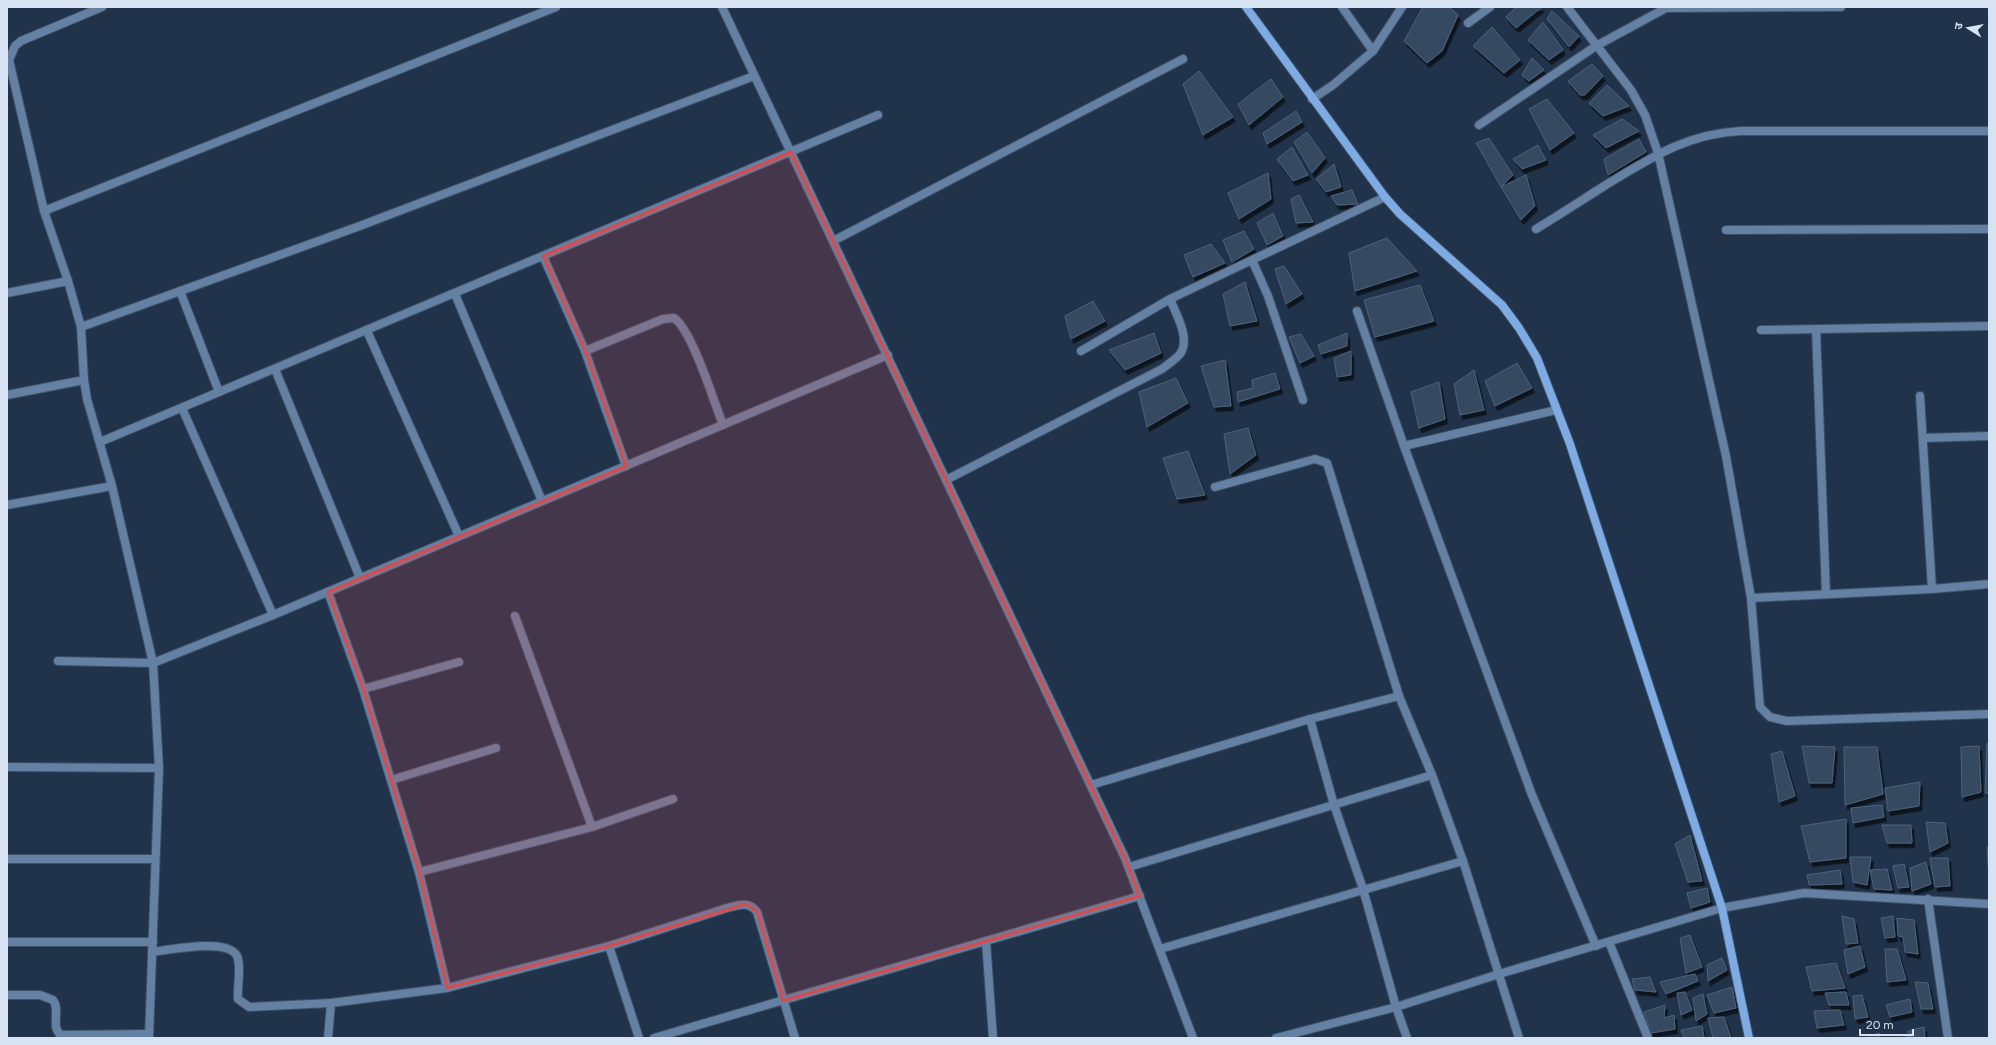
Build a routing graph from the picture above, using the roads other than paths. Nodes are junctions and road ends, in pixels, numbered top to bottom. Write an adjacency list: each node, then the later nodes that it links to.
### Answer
1 (102, 7): 15 (street)
2 (556, 7): 24 (street)
3 (722, 7): 16 (street)
4 (1246, 7): 17 (street)
5 (1342, 7): 13 (street)
6 (1402, 7): 13 (street)
7 (1490, 7): 11 (street)
8 (1567, 7): 12 (street)
9 (1841, 7): 10 (street)
10 (1666, 8): 12 (street)
11 (1468, 23)
12 (1596, 46): 19 (street); 22 (street)
13 (1373, 51): 17 (street)
14 (1183, 59): 28 (street)
15 (8, 61): 24 (street)
16 (754, 76): 21 (street); 32 (street)
17 (1312, 99): 23 (street)
18 (878, 116): 21 (street)
19 (1479, 125)
20 (1989, 131): 22 (street)
21 (791, 152): 28 (street); 29 (street)
22 (1658, 153): 25 (street); 70 (street)
23 (1385, 197): 30 (street); 52 (street)
24 (44, 211): 31 (street)
25 (1536, 229)
26 (1989, 229): 27 (street)
27 (1726, 230)
28 (833, 241): 44 (street)
29 (543, 256): 34 (street); 42 (street)
30 (1252, 260): 35 (street); 50 (street)
31 (68, 281): 33 (street); 38 (street)
32 (180, 291): 38 (street); 47 (street)
33 (7, 293)
34 (455, 294): 41 (street); 62 (street)
35 (1170, 299): 43 (street); 59 (street)
36 (1357, 311): 57 (street)
37 (1989, 326): 39 (street)
38 (80, 327): 46 (street)
39 (1816, 329): 40 (street); 69 (street)
40 (1761, 330)
41 (367, 331): 45 (street); 64 (street)
42 (585, 351): 53 (street); 58 (street)
43 (1081, 351)
44 (888, 356): 53 (street); 59 (street)
45 (275, 369): 47 (street); 65 (street)
46 (84, 380): 48 (street); 56 (street)
47 (219, 392): 51 (street)
48 (7, 395)
49 (1920, 396): 55 (street)
50 (1303, 400)
51 (182, 408): 56 (street); 71 (street)
52 (1556, 410): 57 (street); 98 (street)
53 (723, 425): 58 (street)
54 (1989, 436): 55 (street)
55 (1923, 438): 67 (street)
56 (100, 442): 60 (street)
57 (1404, 446): 104 (street)
58 (626, 466): 62 (street)
59 (946, 480): 85 (street)
60 (112, 486): 63 (street); 75 (street)
61 (1216, 487): 77 (street)
62 (542, 501): 64 (street)
63 (7, 505)
64 (459, 536): 65 (street)
65 (360, 578): 68 (street)
66 (1989, 584): 67 (street)
67 (1932, 589): 69 (street)
68 (328, 592): 71 (street); 76 (street)
69 (1826, 594): 70 (street)
70 (1751, 598): 78 (street)
71 (273, 615): 75 (street)
72 (515, 616): 88 (street)
73 (58, 661): 75 (street)
74 (459, 662): 76 (street)
75 (153, 663): 82 (street)
76 (364, 689): 84 (street)
77 (1399, 696): 79 (street); 83 (street)
78 (1989, 714)
79 (1310, 719): 85 (street); 87 (street)
80 (496, 748): 84 (street)
81 (7, 767): 82 (street)
82 (159, 768): 89 (street)
83 (1432, 775): 87 (street); 91 (street)
84 (391, 780): 93 (street)
85 (1091, 785): 92 (street)
86 (673, 799): 88 (street)
87 (1334, 805): 92 (street); 94 (street)
88 (592, 827): 93 (street)
89 (156, 858): 90 (street); 101 (street)
90 (7, 859)
91 (1463, 861): 94 (street); 107 (street)
92 (1129, 867): 95 (street)
93 (419, 872): 108 (street)
94 (1363, 889): 105 (street); 112 (street)
95 (1140, 896): 99 (street); 105 (street)
96 (1928, 900): 97 (street); 98 (street); 125 (street)
97 (1989, 904)
98 (1722, 908): 102 (street); 124 (street)
99 (986, 941): 110 (street); 118 (street)
100 (7, 942): 101 (street)
101 (153, 942): 106 (street)
102 (1609, 942): 104 (street); 123 (street)
103 (609, 946): 108 (street); 110 (street); 115 (street)
104 (1596, 946): 107 (street)
105 (1160, 949): 119 (street)
106 (152, 952): 111 (street); 113 (street)
107 (1499, 974): 112 (street); 122 (street)
108 (447, 988): 111 (street)
109 (7, 995): 113 (street)
110 (783, 1001): 116 (street); 117 (street)
111 (331, 1003): 114 (street)
112 (1396, 1007): 120 (street); 121 (street)
113 (149, 1036)
114 (328, 1038)
115 (639, 1038)
116 (654, 1038)
117 (794, 1038)
118 (993, 1038)
119 (1193, 1038)
120 (1276, 1038)
121 (1406, 1038)
122 (1519, 1038)
123 (1648, 1038)
124 (1749, 1038)
125 (1948, 1038)

